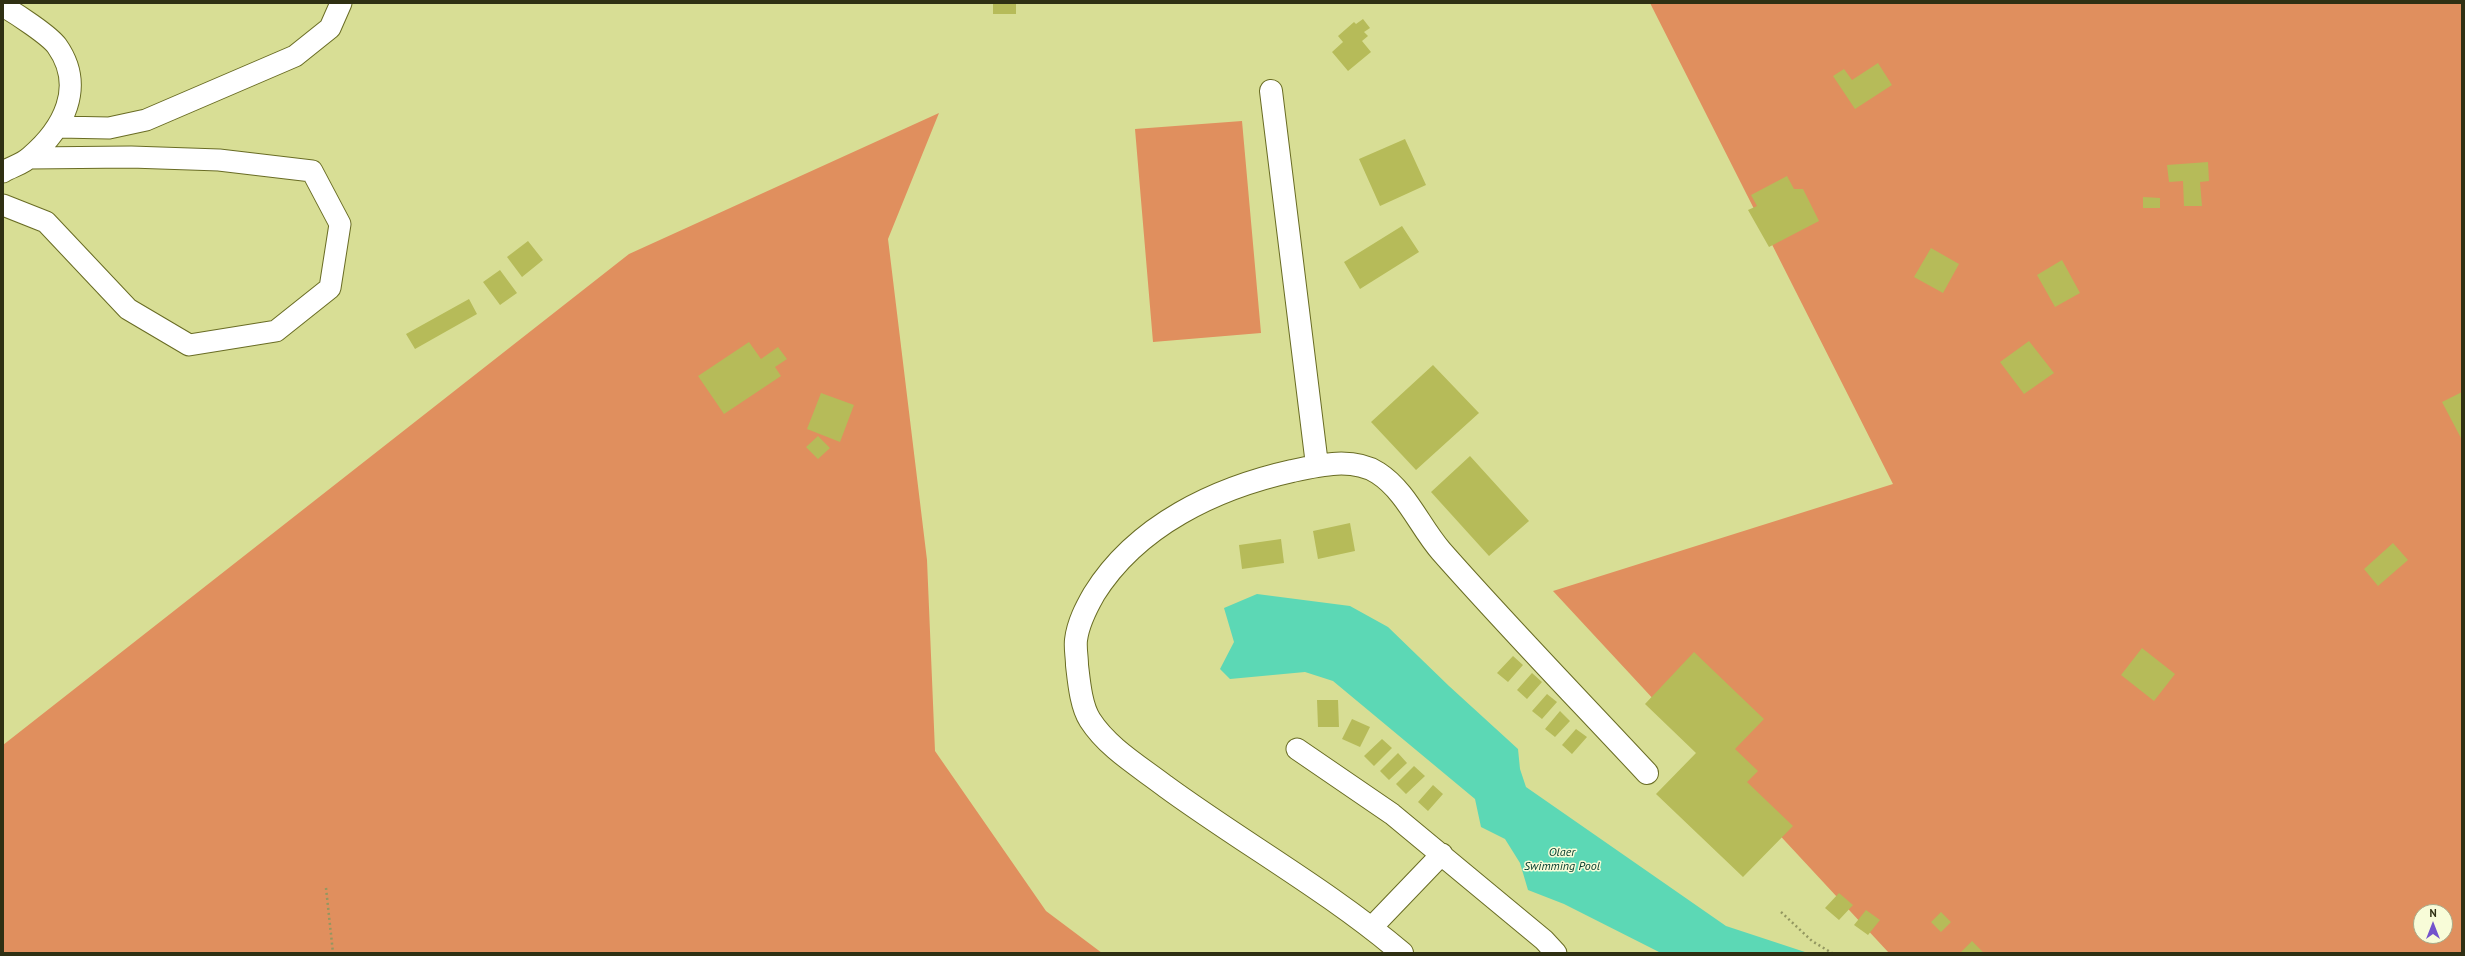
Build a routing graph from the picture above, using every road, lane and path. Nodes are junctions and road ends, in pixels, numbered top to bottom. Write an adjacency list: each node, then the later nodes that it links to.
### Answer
1 (341, 3): 4 (lane)
2 (3, 6): 4 (lane)
3 (1271, 91): 8 (street)
4 (58, 127): 5 (lane)
5 (29, 158): 6 (lane); 7 (lane)
6 (3, 172)
7 (3, 205)
8 (1317, 465): 10 (street); 14 (street)
9 (1297, 749): 11 (lane)
10 (1647, 773)
11 (1442, 854): 14 (lane); 17 (lane)
12 (326, 888): 15 (path)
13 (1781, 912): 18 (path)
14 (1372, 927): 16 (street)
15 (333, 953)
16 (1402, 953)
17 (1556, 953)
18 (1832, 953)

